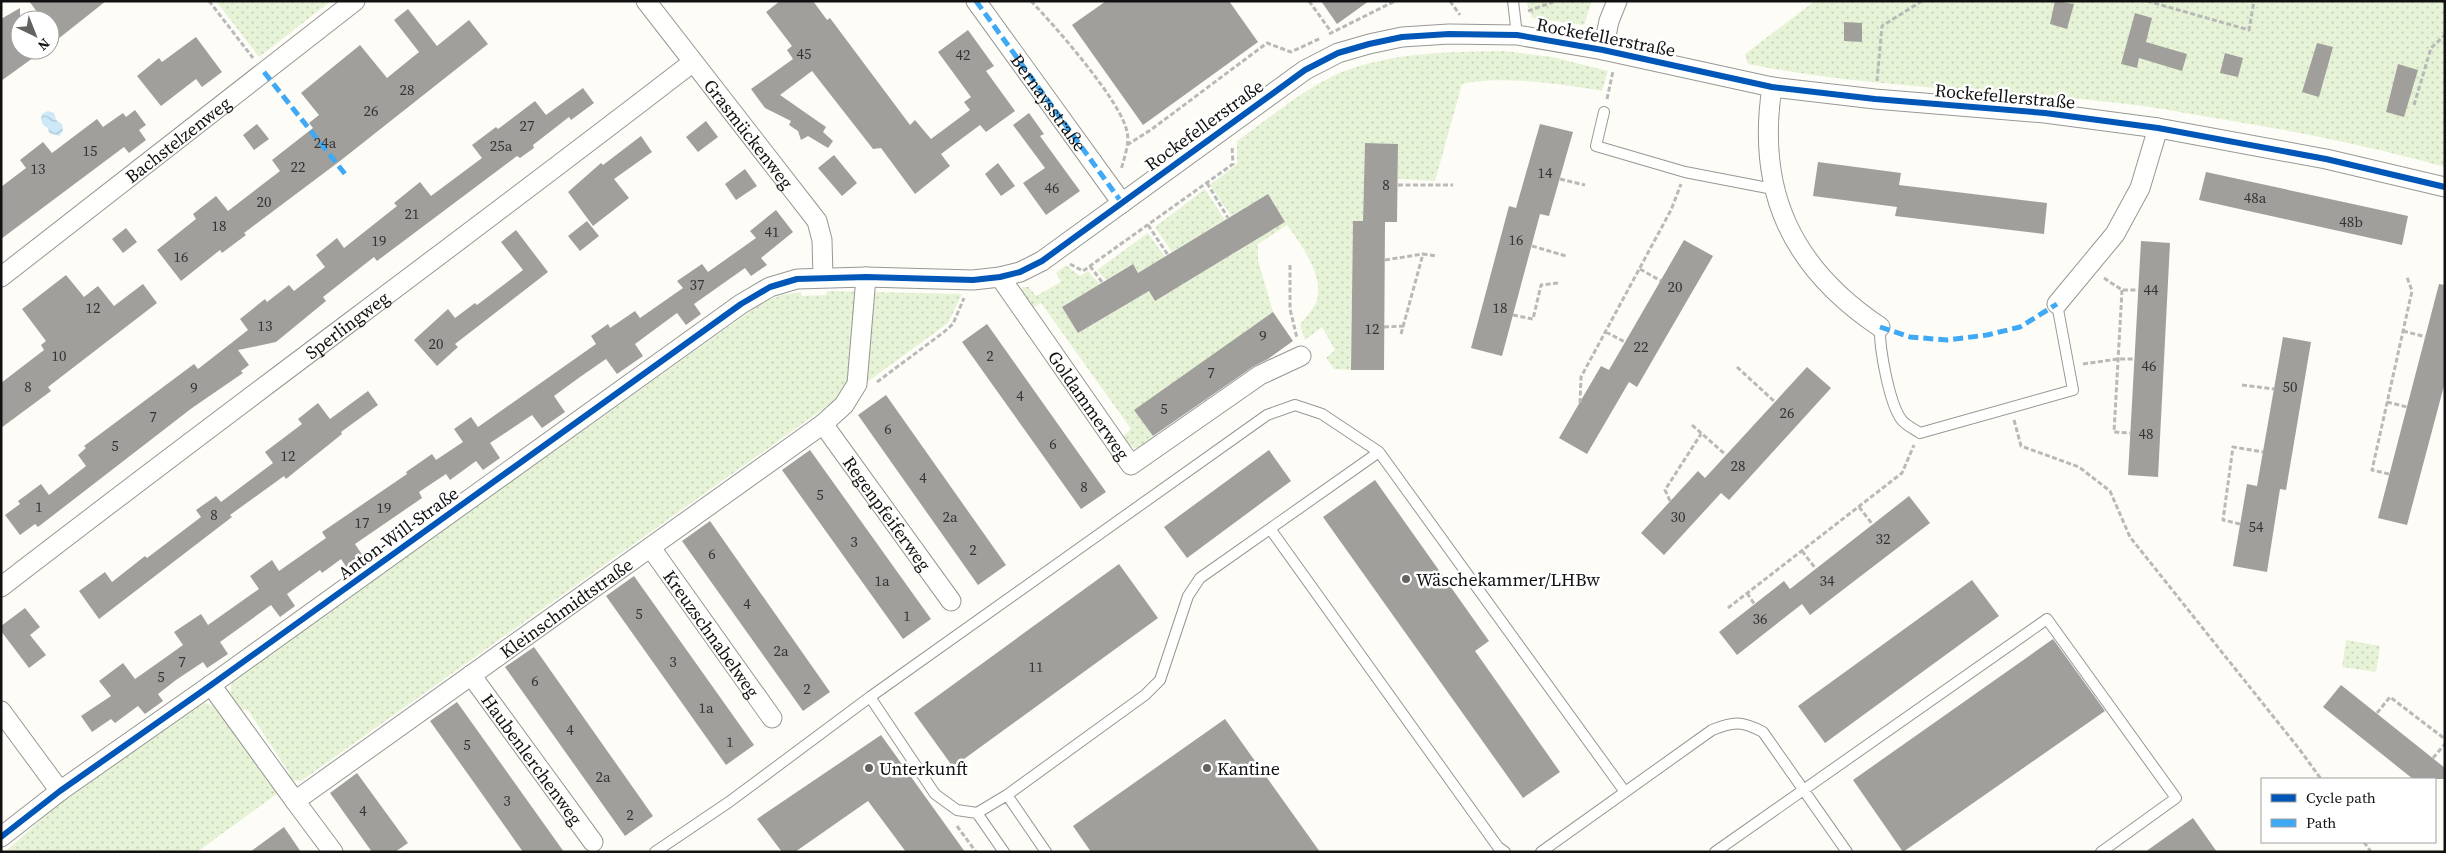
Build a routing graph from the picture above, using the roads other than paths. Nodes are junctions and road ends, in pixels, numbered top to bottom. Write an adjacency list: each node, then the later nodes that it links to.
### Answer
1 (355, 1): 15 (street, Bachstelzenweg)
2 (646, 1): 8 (street, Grasmückenweg)
3 (976, 1): 14 (street, Bernaysstraße)
4 (1513, 1): 6 (lane)
5 (1617, 1): 7 (street)
6 (1517, 35): 7 (street, Rockefellerstraße); 14 (street, Rockefellerstraße)
7 (1610, 52): 9 (street, Rockefellerstraße)
8 (693, 62): 16 (street, Grasmückenweg); 26 (street, Sperlingweg)
9 (1772, 87): 11 (street, Rockefellerstraße); 13 (street)
10 (1604, 112): 13 (lane)
11 (2158, 128): 12 (street, Rockefellerstraße); 19 (street)
12 (2445, 187)
13 (1773, 189): 20 (street)
14 (1119, 199): 18 (street, Rockefellerstraße)
15 (1, 277)
16 (823, 277): 17 (street, Rockefellerstraße); 29 (street, Anton-Will-Straße)
17 (866, 277): 18 (street, Rockefellerstraße); 22 (street, Kleinschmidtstraße)
18 (1000, 277): 21 (street, Goldammerweg)
19 (2057, 304): 20 (lane)
20 (1880, 327)
21 (1301, 356)
22 (823, 424): 25 (street, Kleinschmidtstraße); 27 (street, Regenpfeiferweg)
23 (1379, 452): 24 (lane); 30 (lane); 35 (lane)
24 (1271, 530): 36 (lane); 45 (lane)
25 (651, 548): 28 (street, Kleinschmidtstraße); 32 (street, Kreuzschnabelweg)
26 (1, 587)
27 (951, 601)
28 (471, 676): 37 (street, Kleinschmidtstraße); 40 (street, Haubenlerchenweg)
29 (211, 686): 34 (street, Anton-Will-Straße); 37 (street)
30 (870, 697): 38 (lane); 42 (lane)
31 (1, 710): 34 (street)
32 (772, 718)
33 (1803, 788): 35 (lane); 47 (lane); 48 (lane); 49 (lane)
34 (60, 791): 39 (street, Anton-Will-Straße)
35 (1625, 792): 46 (lane)
36 (1007, 795): 38 (lane); 44 (lane)
37 (295, 801): 41 (street)
38 (977, 813): 43 (lane)
39 (1, 837)
40 (593, 842)
41 (333, 852)
42 (655, 852)
43 (1004, 852)
44 (1046, 852)
45 (1505, 852)
46 (1541, 852)
47 (1715, 852)
48 (1847, 852)
49 (2101, 852)

